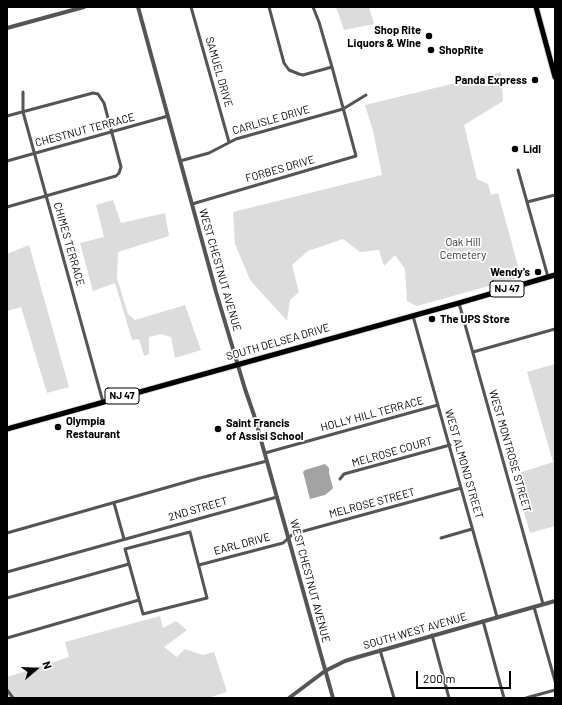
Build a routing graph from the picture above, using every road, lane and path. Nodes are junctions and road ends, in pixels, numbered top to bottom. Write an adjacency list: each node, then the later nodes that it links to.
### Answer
1 (62, 7): 8 (street)
2 (84, 7): 8 (street)
3 (138, 7): 17 (street, WEST CHESTNUT AVENUE)
4 (191, 7): 19 (street, SAMUEL DRIVE)
5 (269, 7): 10 (street)
6 (313, 7): 10 (street)
7 (536, 7): 11 (main road)
8 (64, 13): 9 (street)
9 (7, 28)
10 (332, 67): 14 (street)
11 (555, 78)
12 (23, 92): 15 (street, CHIMES TERRACE)
13 (366, 95): 14 (street, CARLISLE DRIVE)
14 (343, 109): 19 (street, CARLISLE DRIVE); 27 (street, FORBES DRIVE)
15 (23, 112): 16 (street); 18 (street); 20 (street, CHIMES TERRACE)
16 (7, 116)
17 (168, 116): 18 (street, CHESTNUT TERRACE); 22 (street, WEST CHESTNUT AVENUE)
18 (112, 132): 20 (street, CHESTNUT TERRACE); 25 (street)
19 (229, 142): 22 (street, CARLISLE DRIVE)
20 (34, 154): 21 (street, CHESTNUT TERRACE); 25 (street, CHIMES TERRACE)
21 (7, 161)
22 (180, 161): 27 (street, WEST CHESTNUT AVENUE)
23 (518, 170): 26 (street)
24 (555, 195): 26 (street)
25 (46, 196): 28 (street); 36 (street, CHIMES TERRACE)
26 (527, 202): 30 (street)
27 (192, 204): 35 (street, WEST CHESTNUT AVENUE)
28 (7, 207)
29 (555, 275): 30 (main road, SOUTH DELSEA DRIVE / NJ 47)
30 (548, 277): 31 (main road, SOUTH DELSEA DRIVE / NJ 47)
31 (460, 303): 32 (main road, SOUTH DELSEA DRIVE / NJ 47); 34 (street, WEST MONTROSE STREET)
32 (413, 316): 35 (main road, SOUTH DELSEA DRIVE / NJ 47); 37 (street, WEST ALMOND STREET)
33 (555, 329): 34 (street)
34 (473, 352): 57 (street, WEST MONTROSE STREET)
35 (237, 364): 36 (main road, SOUTH DELSEA DRIVE / NJ 47); 40 (street, WEST CHESTNUT AVENUE)
36 (103, 402): 38 (main road, SOUTH DELSEA DRIVE / NJ 47)
37 (438, 405): 39 (street, WEST ALMOND STREET); 40 (street, HOLLY HILL TERRACE)
38 (7, 429)
39 (450, 445): 42 (street, MELROSE COURT); 43 (street, WEST ALMOND STREET)
40 (265, 453): 41 (street, WEST CHESTNUT AVENUE)
41 (267, 461): 44 (street, WEST CHESTNUT AVENUE); 45 (street)
42 (340, 479)
43 (461, 488): 46 (street, WEST ALMOND STREET); 48 (street, MELROSE STREET)
44 (277, 497): 48 (street, WEST CHESTNUT AVENUE); 50 (street, 2ND STREET)
45 (114, 503): 47 (street); 50 (street)
46 (472, 529): 49 (street); 59 (street, WEST ALMOND STREET)
47 (7, 533)
48 (288, 538): 52 (street, EARL DRIVE); 64 (street, WEST CHESTNUT AVENUE)
49 (441, 538)
50 (124, 539): 53 (street, 2ND STREET)
51 (129, 564): 52 (street); 54 (street); 55 (street)
52 (199, 565): 55 (street)
53 (7, 572)
54 (7, 598)
55 (139, 600): 62 (street)
56 (555, 601): 57 (street, SOUTH WEST AVENUE)
57 (543, 604): 58 (street, SOUTH WEST AVENUE)
58 (534, 607): 59 (street, SOUTH WEST AVENUE); 65 (street)
59 (497, 617): 60 (street, SOUTH WEST AVENUE)
60 (483, 621): 61 (street, SOUTH WEST AVENUE); 73 (street)
61 (432, 635): 63 (street, SOUTH WEST AVENUE); 72 (street)
62 (7, 638)
63 (380, 650): 64 (street, SOUTH WEST AVENUE); 71 (street)
64 (325, 671): 69 (street, SOUTH WEST AVENUE); 70 (street, WEST CHESTNUT AVENUE)
65 (555, 681)
66 (7, 690): 68 (street)
67 (555, 690): 74 (street)
68 (13, 698)
69 (289, 698)
70 (333, 698)
71 (394, 698)
72 (449, 698)
73 (504, 698)
74 (526, 698)

